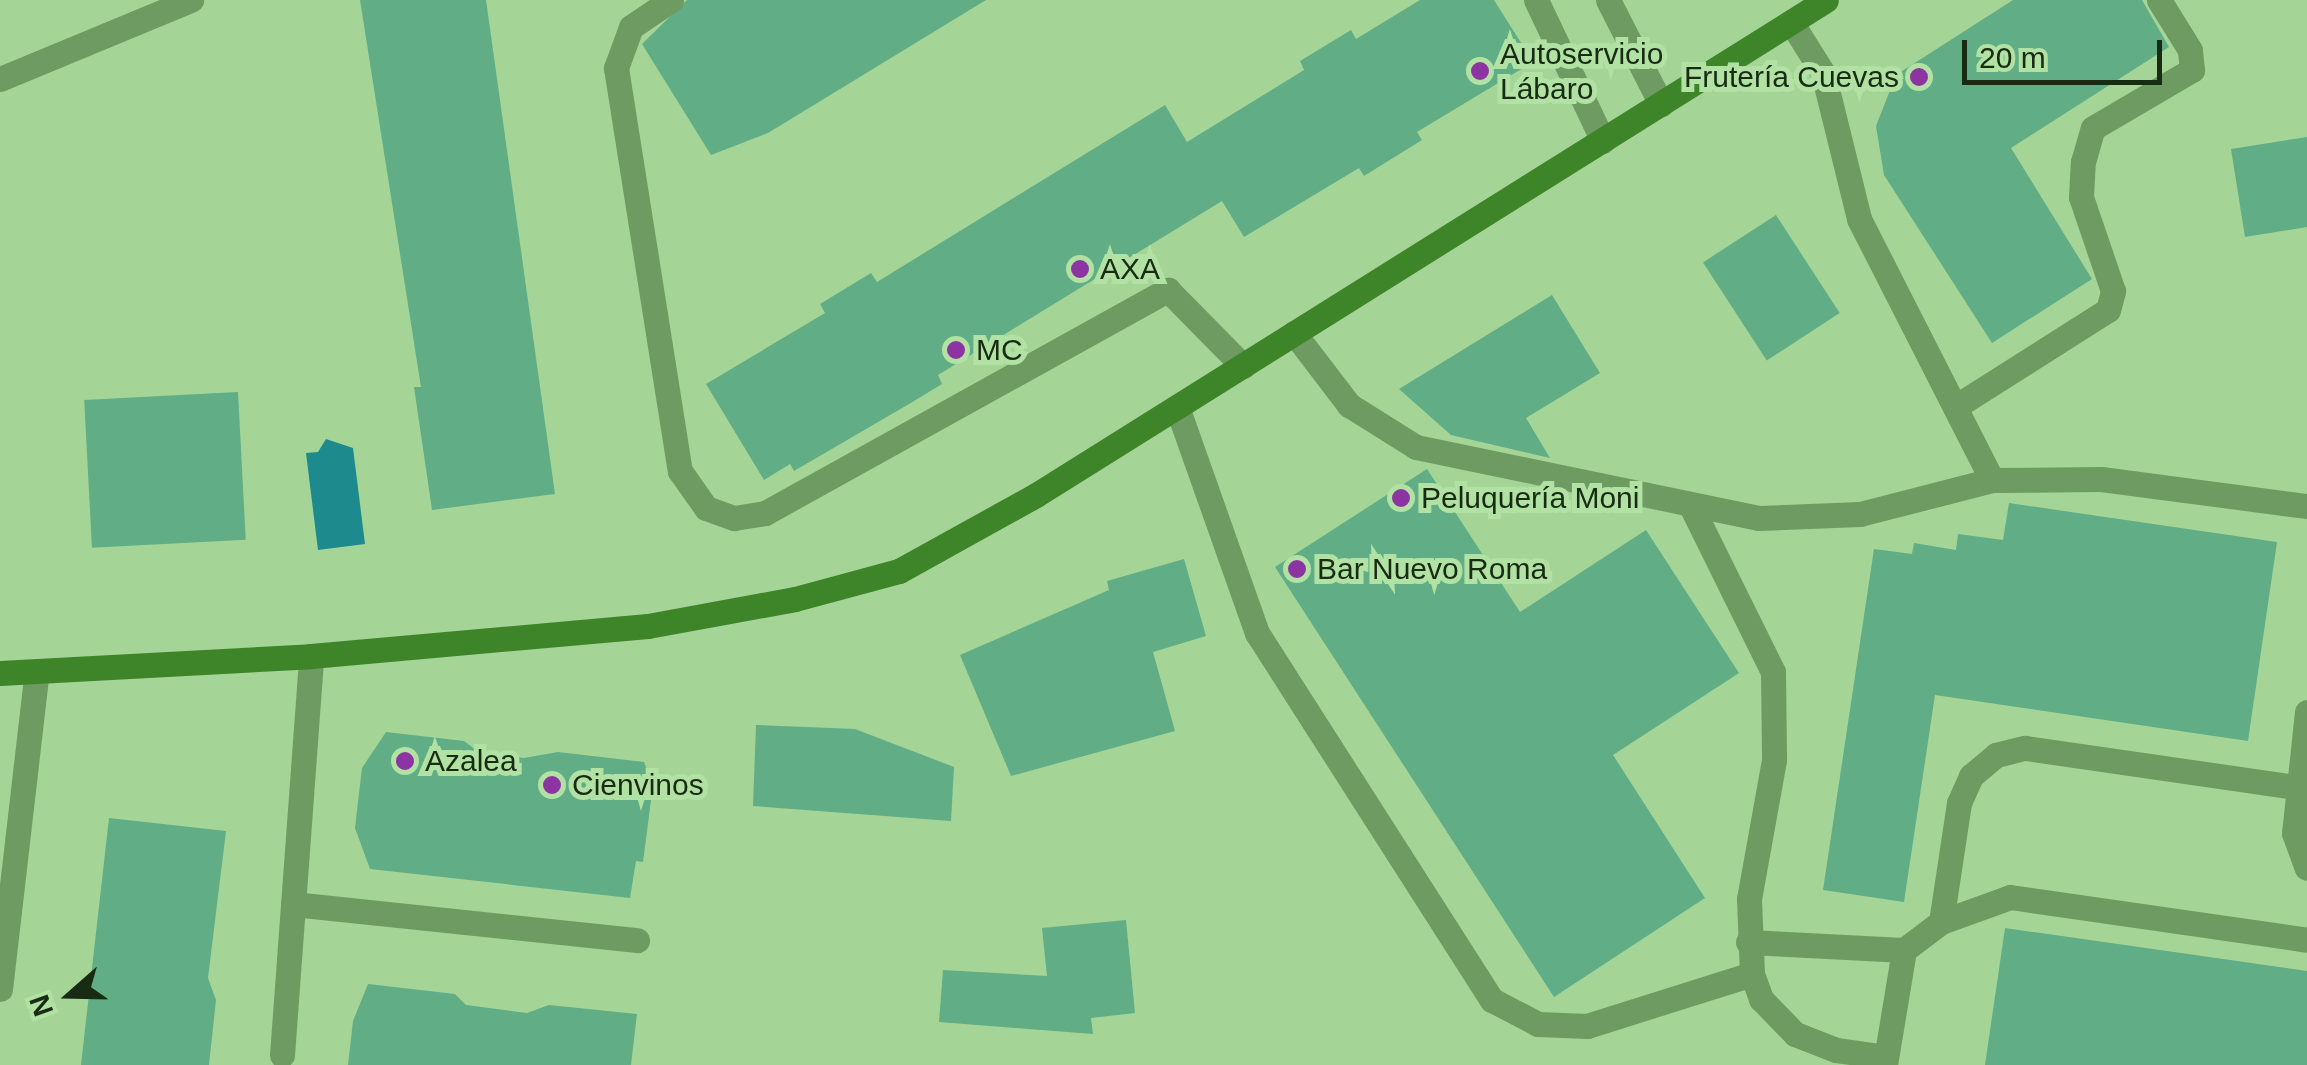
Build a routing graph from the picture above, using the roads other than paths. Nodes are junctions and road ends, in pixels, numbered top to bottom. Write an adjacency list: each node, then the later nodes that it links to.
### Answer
1 (191, 0): 8 (street)
2 (671, 0): 12 (street)
3 (1536, 0): 10 (street)
4 (1608, 0): 9 (street)
5 (1826, 0): 7 (street)
6 (2160, 0): 13 (street)
7 (1791, 22): 9 (street); 13 (street)
8 (0, 79)
9 (1660, 104): 10 (street)
10 (1603, 140): 11 (street)
11 (1294, 334): 12 (street); 16 (street)
12 (1243, 366): 14 (street)
13 (1954, 406): 15 (street)
14 (1178, 407): 18 (street); 30 (street)
15 (1992, 480): 16 (street); 17 (street)
16 (1690, 506): 28 (street)
17 (2307, 506)
18 (312, 656): 20 (street); 24 (street)
19 (0, 672): 20 (street)
20 (37, 672): 31 (street)
21 (2307, 712): 22 (street)
22 (2296, 787): 23 (street); 25 (street)
23 (2307, 868)
24 (293, 904): 26 (street); 32 (street)
25 (1942, 922): 27 (street); 29 (street)
26 (637, 940)
27 (2307, 940)
28 (1748, 942): 29 (street); 30 (street)
29 (1904, 950): 33 (street)
30 (1752, 974): 33 (street)
31 (0, 989)
32 (282, 1055)
33 (1886, 1061)

